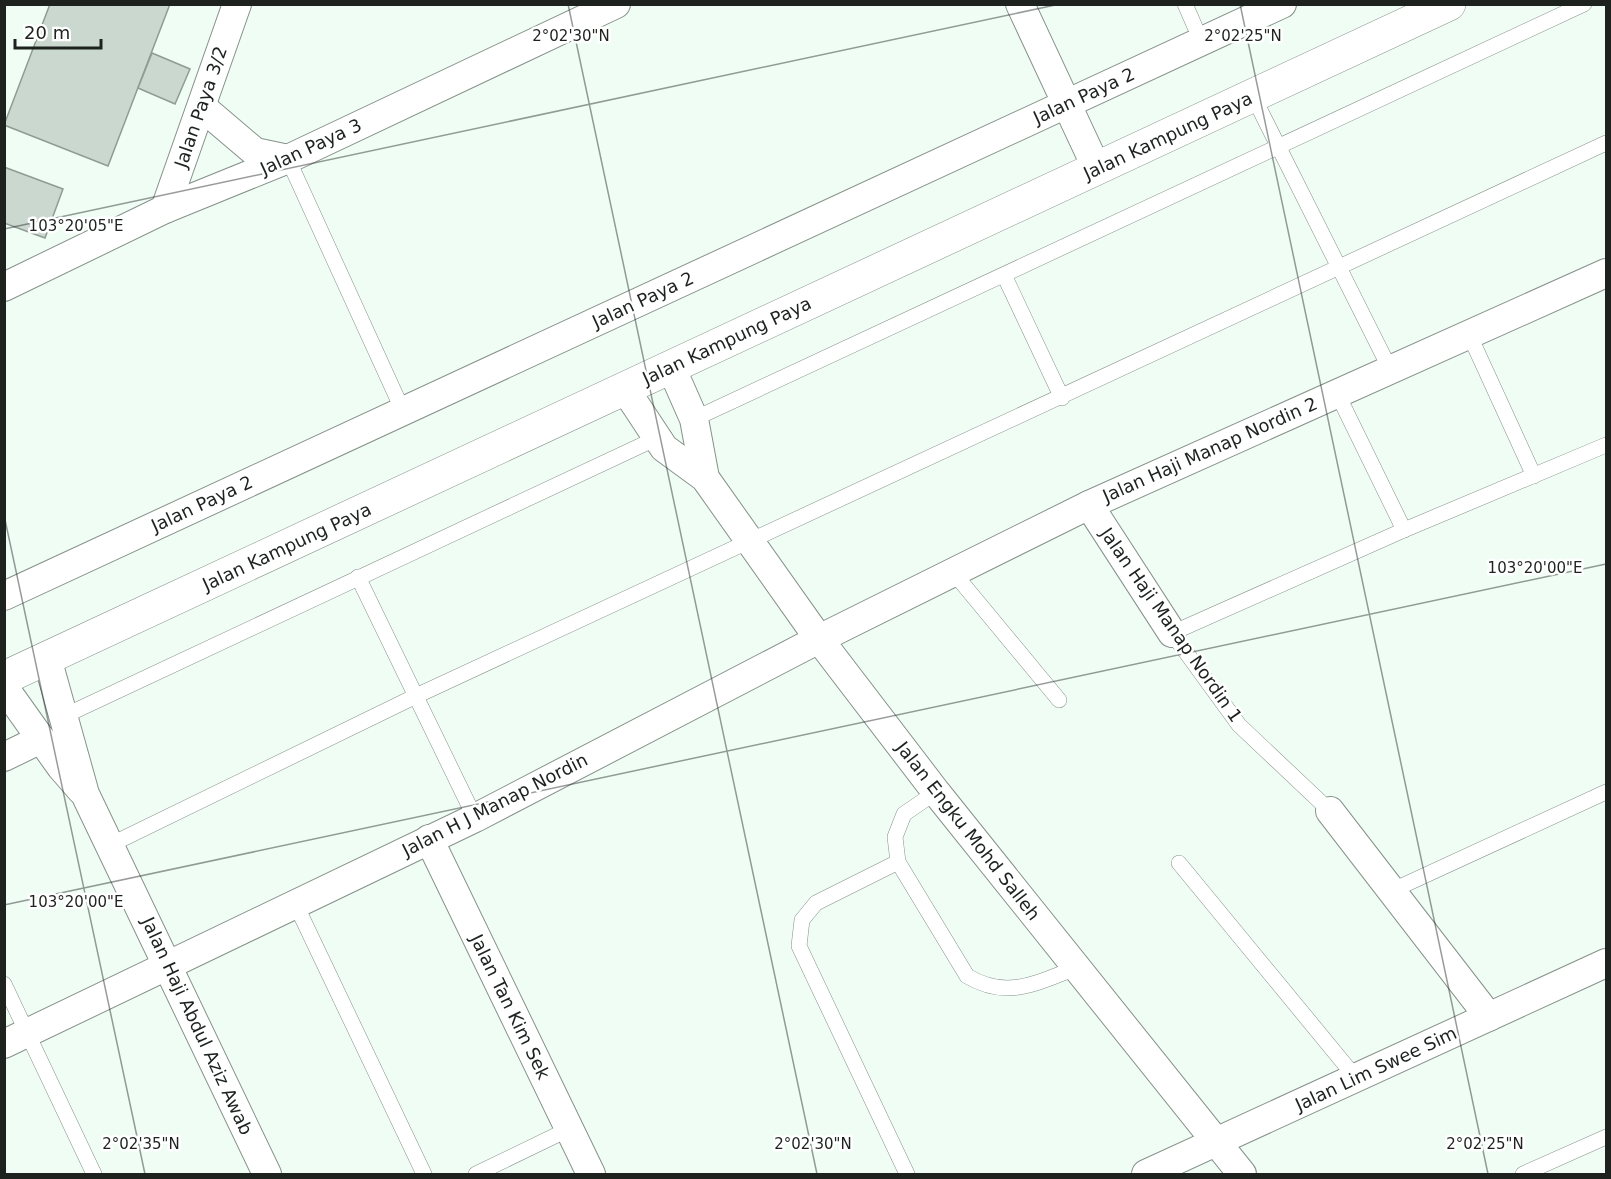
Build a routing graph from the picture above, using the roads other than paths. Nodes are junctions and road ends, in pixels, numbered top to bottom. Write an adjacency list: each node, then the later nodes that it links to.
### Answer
1 (237, 4): 13 (street, Jalan Paya 3/2)
2 (557, 4): 10 (street)
3 (616, 4): 10 (street, Jalan Paya 3)
4 (1020, 4): 12 (street)
5 (1185, 4): 9 (lane)
6 (1282, 4): 12 (street, Jalan Paya 2)
7 (1449, 4): 11 (street, Jalan Kampung Paya)
8 (1584, 4): 15 (lane)
9 (1195, 27)
10 (547, 35): 16 (street, Jalan Paya 3)
11 (1253, 96): 15 (lane); 17 (street, Jalan Kampung Paya)
12 (1067, 104): 17 (street); 29 (street, Jalan Paya 2)
13 (202, 107): 16 (street); 18 (street, Jalan Paya 3/2)
14 (1606, 143): 19 (lane)
15 (1278, 147): 19 (lane); 21 (lane)
16 (288, 159): 18 (street, Jalan Paya 3); 29 (lane)
17 (1097, 169): 24 (street, Jalan Kampung Paya)
18 (165, 209): 22 (street, Jalan Paya 3)
19 (1339, 268): 25 (lane); 28 (lane)
20 (1606, 273): 23 (street, Jalan Haji Manap Nordin 2)
21 (1004, 275): 28 (lane); 30 (lane)
22 (4, 287)
23 (1469, 334): 25 (street, Jalan Haji Manap Nordin 2); 33 (lane)
24 (671, 367): 26 (street, Jalan Kampung Paya); 30 (street, Jalan Engku Mohd Salleh)
25 (1390, 369): 27 (street, Jalan Haji Manap Nordin 2)
26 (625, 389): 31 (street, Jalan Engku Mohd Salleh); 43 (street, Jalan Kampung Paya)
27 (1336, 393): 35 (street, Jalan Haji Manap Nordin 2); 36 (lane)
28 (1062, 398): 37 (lane)
29 (404, 411): 40 (street, Jalan Paya 2)
30 (694, 419): 34 (street, Jalan Engku Mohd Salleh)
31 (657, 438): 34 (street, Jalan Engku Mohd Salleh); 39 (lane)
32 (1606, 445): 33 (lane)
33 (1534, 476): 36 (lane)
34 (705, 478): 37 (street, Jalan Engku Mohd Salleh)
35 (1089, 505): 38 (street, Jalan Haji Manap Nordin 2); 41 (street, Jalan Haji Manap Nordin 1)
36 (1404, 530): 41 (lane)
37 (750, 542): 42 (street, Jalan Engku Mohd Salleh); 46 (lane)
38 (953, 572): 42 (street, Jalan Haji Manap Nordin 2); 47 (lane)
39 (358, 577): 46 (lane); 48 (lane)
40 (4, 596)
41 (1172, 633): 54 (lane, Jalan Haji Manap Nordin 1)
42 (819, 639): 51 (street, Jalan Engku Mohd Salleh); 55 (street, Jalan H J Manap Nordin)
43 (47, 658): 44 (street, Jalan Kampung Paya); 48 (street)
44 (4, 678)
45 (4, 687): 49 (street)
46 (416, 696): 55 (lane); 57 (lane)
47 (1059, 700)
48 (64, 716): 53 (street)
49 (41, 740): 50 (street); 53 (street)
50 (4, 757)
51 (936, 792): 58 (lane); 64 (street, Jalan Engku Mohd Salleh)
52 (1606, 792): 60 (lane)
53 (85, 794): 57 (street, Jalan Haji Abdul Aziz Awab)
54 (1330, 811): 60 (street, Jalan Haji Manap Nordin 1)
55 (475, 818): 56 (street, Jalan H J Manap Nordin)
56 (429, 839): 61 (street, Jalan H J Manap Nordin); 69 (street, Jalan Tan Kim Sek)
57 (110, 845): 63 (street, Jalan Haji Abdul Aziz Awab)
58 (898, 862): 64 (lane); 77 (lane)
59 (1179, 863): 68 (lane)
60 (1391, 891): 66 (street, Jalan Haji Manap Nordin 1)
61 (296, 905): 63 (street, Jalan H J Manap Nordin); 74 (lane)
62 (1606, 963): 66 (street, Jalan Lim Swee Sim)
63 (170, 967): 67 (street, Jalan H J Manap Nordin); 73 (street, Jalan Haji Abdul Aziz Awab)
64 (1076, 968): 71 (street, Jalan Engku Mohd Salleh)
65 (4, 984): 67 (lane)
66 (1489, 1017): 68 (street, Jalan Lim Swee Sim)
67 (16, 1039): 72 (lane)
68 (1356, 1078): 71 (street, Jalan Lim Swee Sim)
69 (569, 1129): 75 (lane); 76 (street, Jalan Tan Kim Sek)
70 (1606, 1137): 80 (lane)
71 (1217, 1141): 78 (street, Jalan Lim Swee Sim); 79 (street, Jalan Engku Mohd Salleh)
72 (94, 1174)
73 (267, 1174)
74 (424, 1174)
75 (476, 1174)
76 (591, 1174)
77 (907, 1174)
78 (1146, 1174)
79 (1242, 1174)
80 (1523, 1174)

